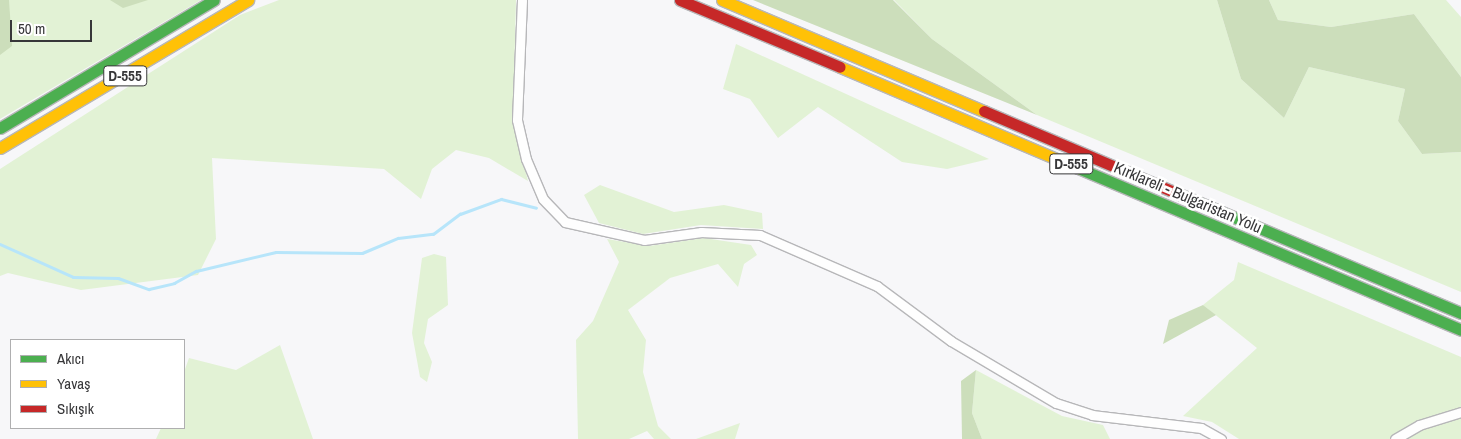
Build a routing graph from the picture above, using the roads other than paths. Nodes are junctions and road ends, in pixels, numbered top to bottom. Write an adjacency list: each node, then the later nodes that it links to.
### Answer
1 (214, 0): 6 (highway, D-555)
2 (248, 0): 7 (highway, D-555)
3 (522, 0): 11 (street)
4 (680, 0): 9 (highway, Kırklareli - Bulgaristan Yolu / D-555)
5 (722, 0): 8 (highway, Kırklareli - Bulgaristan Yolu / D-555)
6 (0, 128)
7 (0, 148)
8 (1461, 313)
9 (1461, 330)
10 (1461, 412): 12 (street)
11 (1221, 439)
12 (1395, 439)

